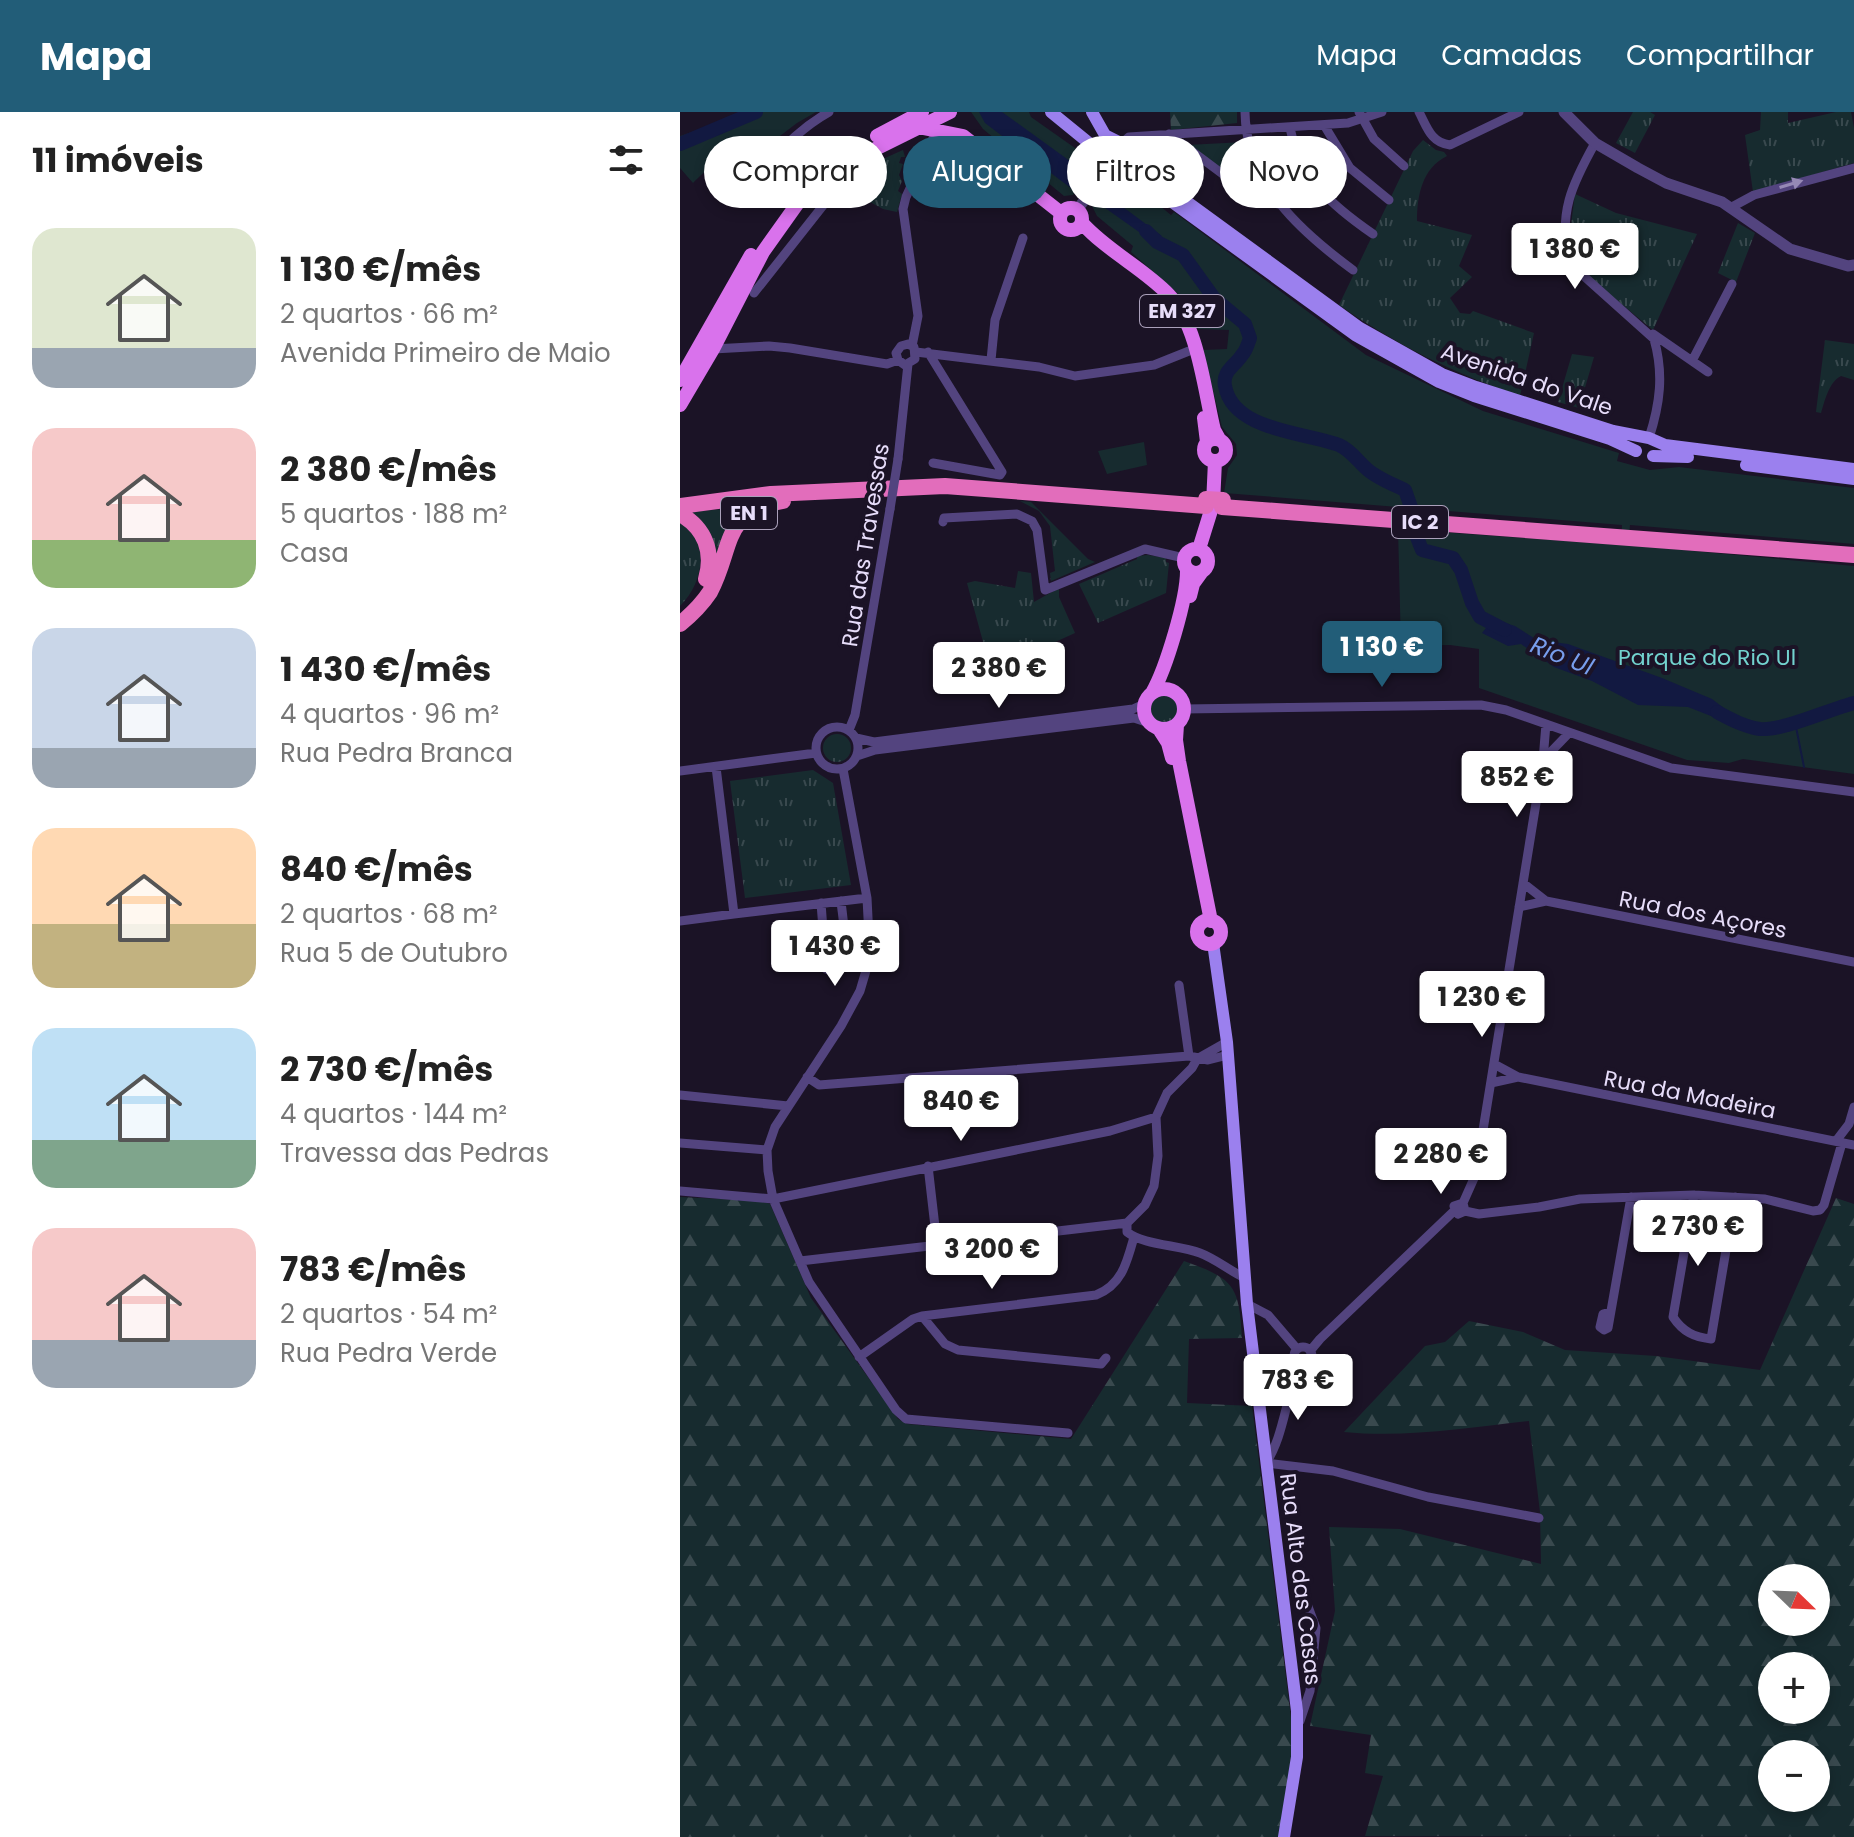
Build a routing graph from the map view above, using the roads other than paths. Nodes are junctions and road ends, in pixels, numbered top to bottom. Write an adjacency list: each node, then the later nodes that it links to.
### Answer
1 (829, 112): 19 (street)
2 (950, 112): 13 (main road)
3 (958, 112): 21 (main road)
4 (1051, 112): 22 (main road)
5 (1092, 112): 23 (main road, Avenida do Vale)
6 (1245, 112): 17 (street)
7 (1380, 112): 12 (street)
8 (1419, 112): 9 (street)
9 (1519, 112)
10 (1564, 112): 27 (street)
11 (1572, 112): 31 (street)
12 (1360, 116): 14 (street); 28 (street)
13 (920, 119): 16 (main road); 20 (main road); 26 (main road)
14 (1324, 125): 15 (street); 32 (street)
15 (1290, 128): 17 (street); 44 (street)
16 (937, 130): 21 (main road, EM 327); 52 (street)
17 (1245, 130): 18 (street); 25 (street)
18 (1169, 134): 24 (street); 30 (street)
19 (796, 136)
20 (886, 136)
21 (963, 136)
22 (1080, 136)
23 (1108, 136)
24 (1142, 136)
25 (1247, 136)
26 (887, 139)
27 (1595, 143): 31 (street); 50 (street)
28 (1404, 166)
29 (1854, 168): 41 (street, one-way to 29)
30 (1220, 172)
31 (1677, 185): 41 (street)
32 (1389, 200)
33 (1051, 205): 42 (main road, EM 327)
34 (782, 208): 60 (main road)
35 (793, 208): 51 (main road)
36 (821, 208): 49 (street)
37 (1085, 208): 43 (street)
38 (1180, 208): 63 (main road, Avenida do Vale)
39 (1201, 208): 63 (main road, Avenida do Vale)
40 (1283, 208): 47 (street)
41 (1730, 208): 46 (street)
42 (1061, 213): 43 (main road); 43 (main road, EM 327)
43 (1079, 216): 53 (main road, EM 327); 62 (main road, EM 327)
44 (1373, 234)
45 (1023, 238): 56 (street)
46 (1852, 268)
47 (1353, 270)
48 (1732, 284): 57 (street)
49 (754, 293)
50 (1646, 332): 57 (street); 63 (street)
51 (713, 349): 55 (street); 61 (main road)
52 (914, 349): 54 (street); 55 (street); 58 (street)
53 (1189, 351): 56 (street); 62 (main road, EM 327)
54 (928, 352): 56 (street); 64 (street)
55 (898, 360): 58 (street)
56 (991, 360)
57 (1692, 361): 59 (street)
58 (908, 364): 85 (street, Rua das Travessas, bridge)
59 (1708, 372)
60 (680, 380)
61 (680, 405)
62 (1213, 440): 73 (main road, EM 327)
63 (1650, 443): 65 (main road, Avenida do Vale); 66 (main road, Avenida do Vale)
64 (933, 463)
65 (1854, 469)
66 (1854, 479)
67 (880, 488): 69 (highway, IC 2); 70 (highway, IC 2); 77 (highway, EN 1)
68 (680, 495): 69 (highway, IC 2)
69 (1214, 503): 74 (highway, IC 2)
70 (680, 506)
71 (680, 514): 76 (highway, EN 1)
72 (943, 522): 75 (street)
73 (1199, 549): 75 (main road); 75 (main road, EM 327)
74 (1854, 553)
75 (1191, 567): 78 (main road, EM 327); 79 (main road, EM 327)
76 (680, 614)
77 (680, 624)
78 (1176, 693): 79 (main road); 80 (main road, EM 327)
79 (1148, 699): 83 (main road); 85 (street)
80 (1184, 709): 81 (street); 82 (main road)
81 (1546, 724): 84 (street); 88 (street)
82 (1177, 725): 83 (main road); 101 (main road)
83 (1154, 726): 87 (street); 101 (main road)
84 (1569, 733): 88 (street); 92 (street)
85 (853, 734): 86 (street); 87 (street, Rua das Travessas)
86 (816, 753): 89 (street); 90 (street)
87 (857, 756): 90 (street)
88 (1543, 760): 93 (street)
89 (716, 767): 91 (street); 99 (street)
90 (843, 769): 94 (street)
91 (680, 771)
92 (1854, 792)
93 (1523, 883): 96 (street, Rua dos Açores); 98 (street)
94 (867, 898): 95 (street); 108 (street)
95 (841, 901): 97 (street); 97 (street)
96 (1546, 901): 98 (street, Rua dos Açores); 103 (street, Rua dos Açores)
97 (821, 903): 99 (street)
98 (1519, 907): 107 (street)
99 (734, 914): 100 (street)
100 (680, 921)
101 (1208, 921): 102 (main road)
102 (1213, 943): 105 (main road, Rua Alto das Casas)
103 (1854, 962)
104 (1179, 985): 106 (street)
105 (1228, 1048): 106 (street); 130 (main road, Rua Alto das Casas)
106 (1193, 1058): 108 (street); 114 (street)
107 (1494, 1064): 109 (street, Rua da Madeira); 110 (street)
108 (807, 1077): 112 (street)
109 (1518, 1077): 110 (street, Rua da Madeira); 117 (street, Rua da Madeira)
110 (1491, 1083): 125 (street)
111 (680, 1095): 112 (street)
112 (788, 1106): 118 (street)
113 (1854, 1107): 115 (street)
114 (1156, 1117): 119 (street); 126 (street)
115 (1849, 1124): 117 (street); 117 (street)
116 (680, 1143): 118 (street)
117 (1846, 1144): 123 (street)
118 (767, 1150): 124 (street)
119 (928, 1166): 124 (street); 128 (street)
120 (680, 1191): 124 (street)
121 (1694, 1195): 122 (street); 123 (street); 123 (street)
122 (1631, 1197): 125 (street); 132 (street)
123 (1735, 1197)
124 (773, 1199): 129 (street)
125 (1461, 1208): 135 (street)
126 (1127, 1223): 127 (street); 128 (street)
127 (1134, 1237): 130 (street); 133 (street)
128 (937, 1244): 129 (street)
129 (800, 1261): 136 (street)
130 (1245, 1278): 131 (main road, Rua Alto das Casas)
131 (1247, 1304): 134 (street); 140 (main road, Rua Alto das Casas)
132 (1610, 1312)
133 (922, 1316): 136 (street); 137 (street)
134 (1297, 1349): 135 (street); 138 (street)
135 (1310, 1351): 138 (street)
136 (859, 1357): 139 (street)
137 (1106, 1358)
138 (1301, 1364): 140 (street)
139 (1068, 1433)
140 (1266, 1463): 141 (street); 143 (main road, Rua Alto das Casas)
141 (1539, 1518)
142 (1306, 1601): 143 (street)
143 (1298, 1725): 144 (main road, Rua Alto das Casas)
144 (1284, 1837)

